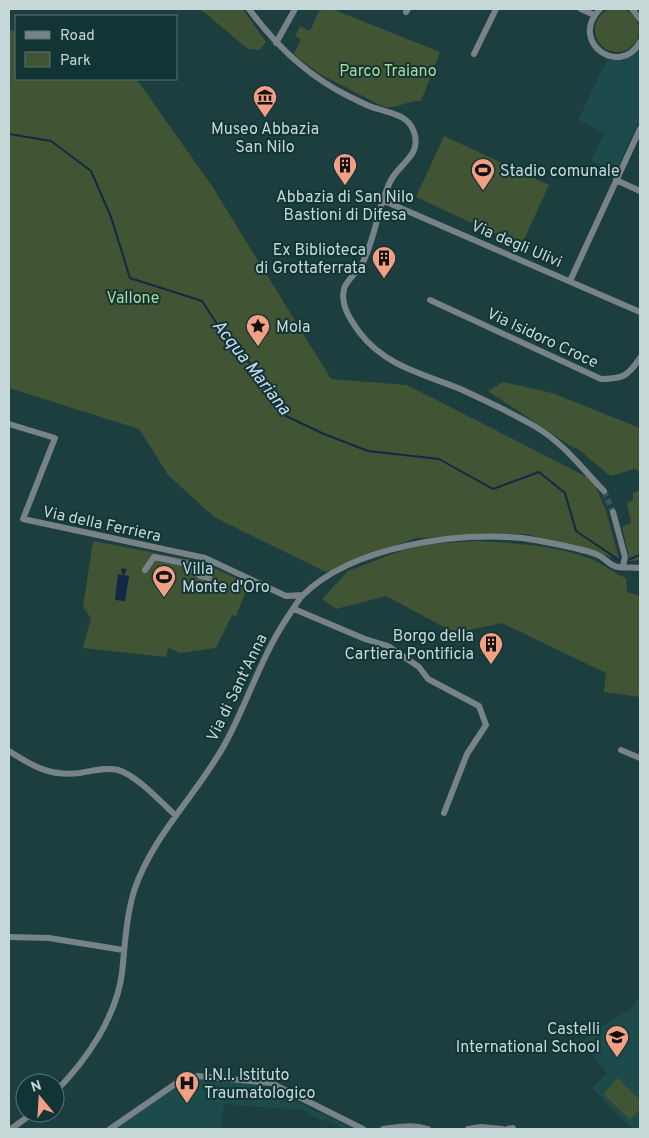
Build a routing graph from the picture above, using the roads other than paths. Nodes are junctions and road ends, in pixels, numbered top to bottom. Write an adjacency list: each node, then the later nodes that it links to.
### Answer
1 (249, 9): 10 (street)
2 (296, 9): 10 (street)
3 (496, 9): 11 (street)
4 (581, 9): 7 (street)
5 (600, 9): 7 (street)
6 (632, 9): 8 (street)
7 (594, 15): 9 (street)
8 (640, 19)
9 (640, 42)
10 (276, 43): 15 (street)
11 (474, 54)
12 (640, 129): 13 (street)
13 (616, 180): 14 (street); 16 (street)
14 (640, 191)
15 (382, 200): 16 (street, Via degli Ulivi); 21 (street)
16 (570, 281): 18 (street, Via degli Ulivi)
17 (430, 300): 19 (street, Via Isidoro Croce)
18 (640, 312)
19 (640, 361)
20 (9, 424): 27 (street, Via della Ferriera)
21 (604, 491)
22 (613, 512): 23 (street)
23 (623, 566): 24 (street, Via di Sant'Anna); 27 (street, Via di Sant'Anna)
24 (640, 568)
25 (145, 570): 26 (street)
26 (209, 578)
27 (302, 595): 28 (street, Via di Sant'Anna)
28 (294, 609): 32 (street); 33 (street, Via di Sant'Anna)
29 (621, 750): 31 (street)
30 (9, 751): 33 (street)
31 (640, 758)
32 (444, 813)
33 (176, 815): 35 (street, Via di Sant'Anna)
34 (9, 937): 35 (street)
35 (123, 950): 36 (street, Via di Sant'Anna)
36 (65, 1082)
37 (110, 1129): 38 (street)
38 (363, 1129)
39 (383, 1129): 40 (street)
40 (428, 1129)
41 (468, 1129): 42 (street)
42 (502, 1129)

